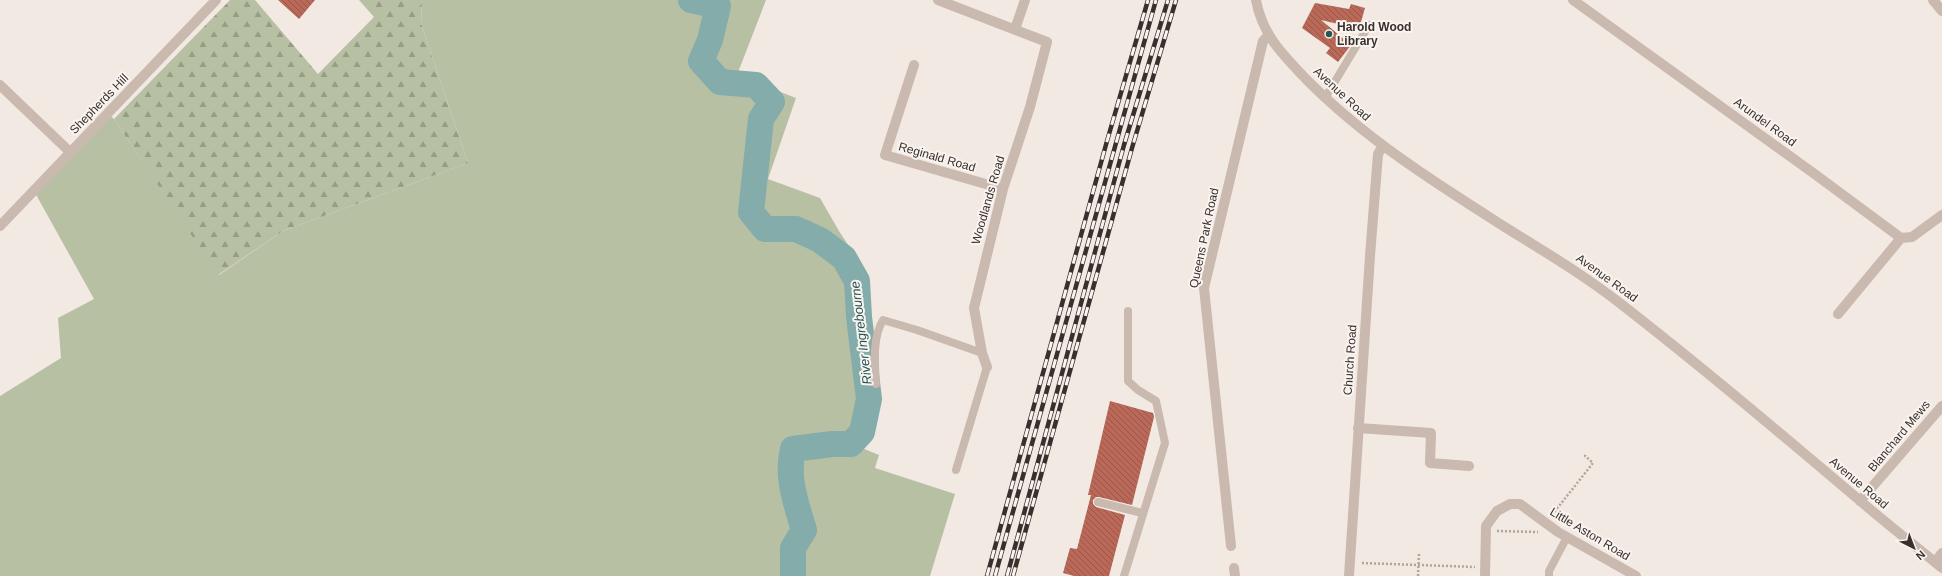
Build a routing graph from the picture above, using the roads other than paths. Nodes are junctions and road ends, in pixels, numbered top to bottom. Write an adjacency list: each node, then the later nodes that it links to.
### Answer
1 (216, 0): 15 (street, Shepherds Hill)
2 (938, 0): 9 (street)
3 (1025, 0): 9 (street)
4 (1256, 0): 10 (street, Avenue Road)
5 (1573, 0): 19 (street, Arundel Road)
6 (1933, 0): 7 (street)
7 (1942, 11)
8 (1369, 24): 13 (lane)
9 (1015, 29): 16 (street, Woodlands Road)
10 (1268, 36): 13 (street, Avenue Road); 33 (street, Queens Park Road)
11 (914, 65): 16 (street, Reginald Road)
12 (0, 85): 15 (street)
13 (1325, 98): 14 (street, Avenue Road)
14 (1383, 146): 26 (street, Church Road); 30 (street, Avenue Road)
15 (71, 152): 18 (street, Shepherds Hill)
16 (1003, 189): 22 (street, Woodlands Road)
17 (1942, 215): 19 (street)
18 (0, 226)
19 (1901, 238): 21 (street)
20 (1128, 311): 31 (lane)
21 (1838, 314)
22 (982, 353): 23 (street, Woodlands Road); 24 (lane)
23 (988, 367): 28 (lane)
24 (876, 384)
25 (1942, 406): 30 (street, Blanchard Mews)
26 (1358, 428): 27 (street); 38 (street, Church Road)
27 (1469, 466)
28 (956, 470)
29 (1098, 502): 31 (lane)
30 (1860, 502): 35 (street, Avenue Road)
31 (1142, 513): 37 (lane)
32 (1563, 535): 36 (street, Little Aston Road); 39 (lane); 40 (street, Little Aston Road)
33 (1231, 546)
34 (1942, 553): 35 (street)
35 (1938, 565)
36 (1485, 572)
37 (1124, 576)
38 (1349, 576)
39 (1549, 576)
40 (1636, 576)

